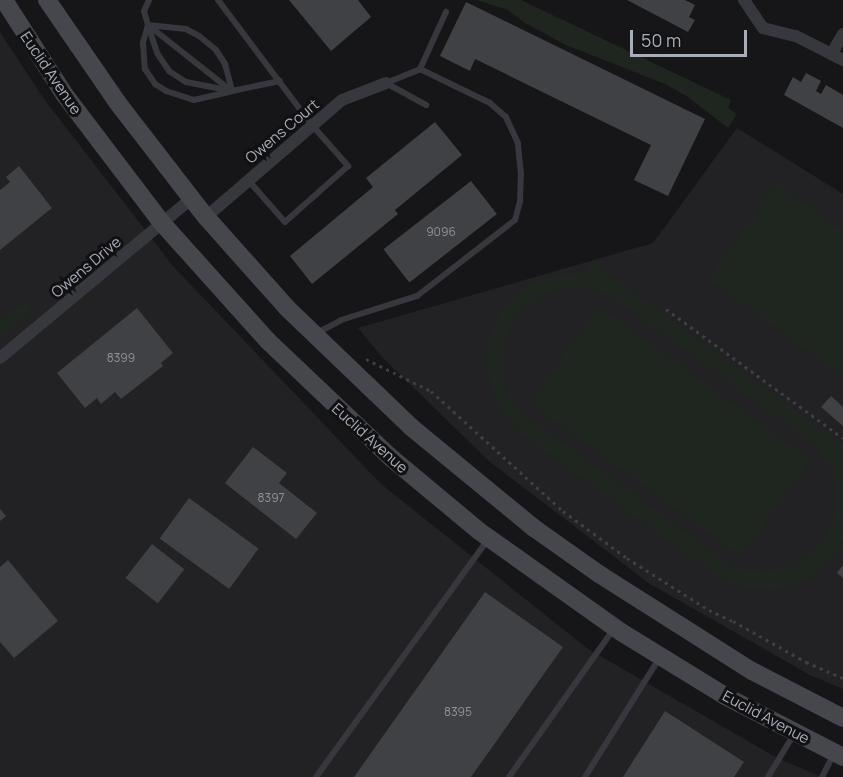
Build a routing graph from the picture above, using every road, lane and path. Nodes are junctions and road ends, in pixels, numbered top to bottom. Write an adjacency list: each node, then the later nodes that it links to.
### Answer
1 (4, 0): 20 (street, Euclid Avenue)
2 (47, 0): 18 (street)
3 (149, 0): 7 (lane)
4 (218, 0): 12 (lane)
5 (744, 0): 9 (street)
6 (446, 12): 11 (lane)
7 (148, 25): 14 (lane); 14 (lane); 14 (lane); 14 (lane)
8 (843, 34): 9 (street)
9 (832, 53): 10 (street)
10 (843, 60)
11 (420, 69): 13 (lane); 22 (lane)
12 (280, 81): 14 (lane); 16 (lane)
13 (387, 83): 15 (lane); 16 (street, Owens Court)
14 (232, 91)
15 (426, 105)
16 (312, 125): 17 (street, Owens Court); 17 (lane)
17 (248, 179): 19 (street, Owens Court)
18 (191, 199): 19 (street); 20 (street, Owens Drive)
19 (206, 217): 22 (street)
20 (162, 223): 24 (street, Owens Drive); 26 (street, Euclid Avenue)
21 (666, 309): 25 (path)
22 (313, 334): 30 (street)
23 (360, 355): 29 (path)
24 (0, 358)
25 (843, 438)
26 (489, 538): 27 (street, Euclid Avenue); 33 (lane)
27 (614, 628): 28 (street, Euclid Avenue); 34 (lane)
28 (661, 657): 31 (street, Euclid Avenue); 35 (lane)
29 (843, 678)
30 (843, 718)
31 (795, 733): 32 (street, Euclid Avenue); 36 (lane)
32 (839, 755): 37 (lane)
33 (316, 777)
34 (509, 777)
35 (585, 777)
36 (768, 777)
37 (822, 777)

